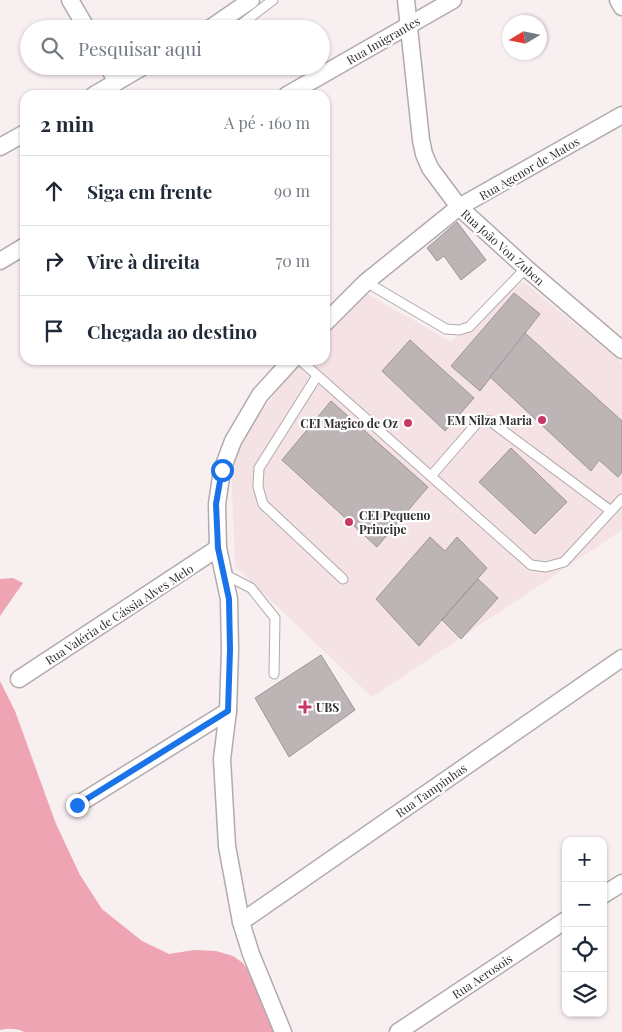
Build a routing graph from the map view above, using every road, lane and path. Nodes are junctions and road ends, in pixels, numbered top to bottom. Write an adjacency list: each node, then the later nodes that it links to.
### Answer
1 (70, 0): 8 (street)
2 (251, 0): 9 (street)
3 (273, 0): 10 (lane)
4 (406, 0): 11 (street, Rua João Von Zuben)
5 (453, 0): 11 (street, Rua Imigrantes)
6 (618, 0): 7 (street)
7 (622, 7)
8 (82, 20)
9 (223, 20)
10 (247, 20)
11 (409, 25): 12 (street, Rua Imigrantes); 22 (street, Rua João Von Zuben)
12 (330, 70)
13 (113, 75): 16 (street)
14 (129, 75): 16 (street)
15 (322, 75): 18 (street, Rua Imigrantes)
16 (117, 82): 17 (street)
17 (103, 90)
18 (296, 90)
19 (622, 115): 22 (street, Rua Agenor de Matos)
20 (20, 136): 21 (street)
21 (0, 147)
22 (458, 208): 25 (street, Rua João Von Zuben); 26 (street, Rua Agenor de Matos)
23 (20, 249): 24 (street)
24 (0, 261)
25 (526, 268): 26 (lane); 28 (street, Rua João Von Zuben)
26 (366, 282): 27 (street, Rua Agenor de Matos)
27 (330, 318)
28 (622, 350)
29 (287, 365): 35 (street)
30 (305, 365): 31 (lane)
31 (317, 376): 32 (lane); 37 (lane)
32 (431, 476): 34 (lane); 34 (lane)
33 (622, 499): 34 (lane)
34 (611, 511)
35 (218, 548): 36 (street); 40 (street, Rua Valéria de Cássia Alves Melo)
36 (224, 574): 39 (lane); 41 (street)
37 (344, 579)
38 (622, 658): 45 (street, Rua Tampinhas)
39 (274, 674)
40 (19, 679)
41 (228, 711): 42 (street); 45 (street)
42 (77, 805)
43 (622, 883): 44 (street)
44 (607, 892)
45 (241, 922): 47 (street)
46 (562, 923): 48 (street, Rua Aerosois)
47 (283, 1032)
48 (398, 1032)

